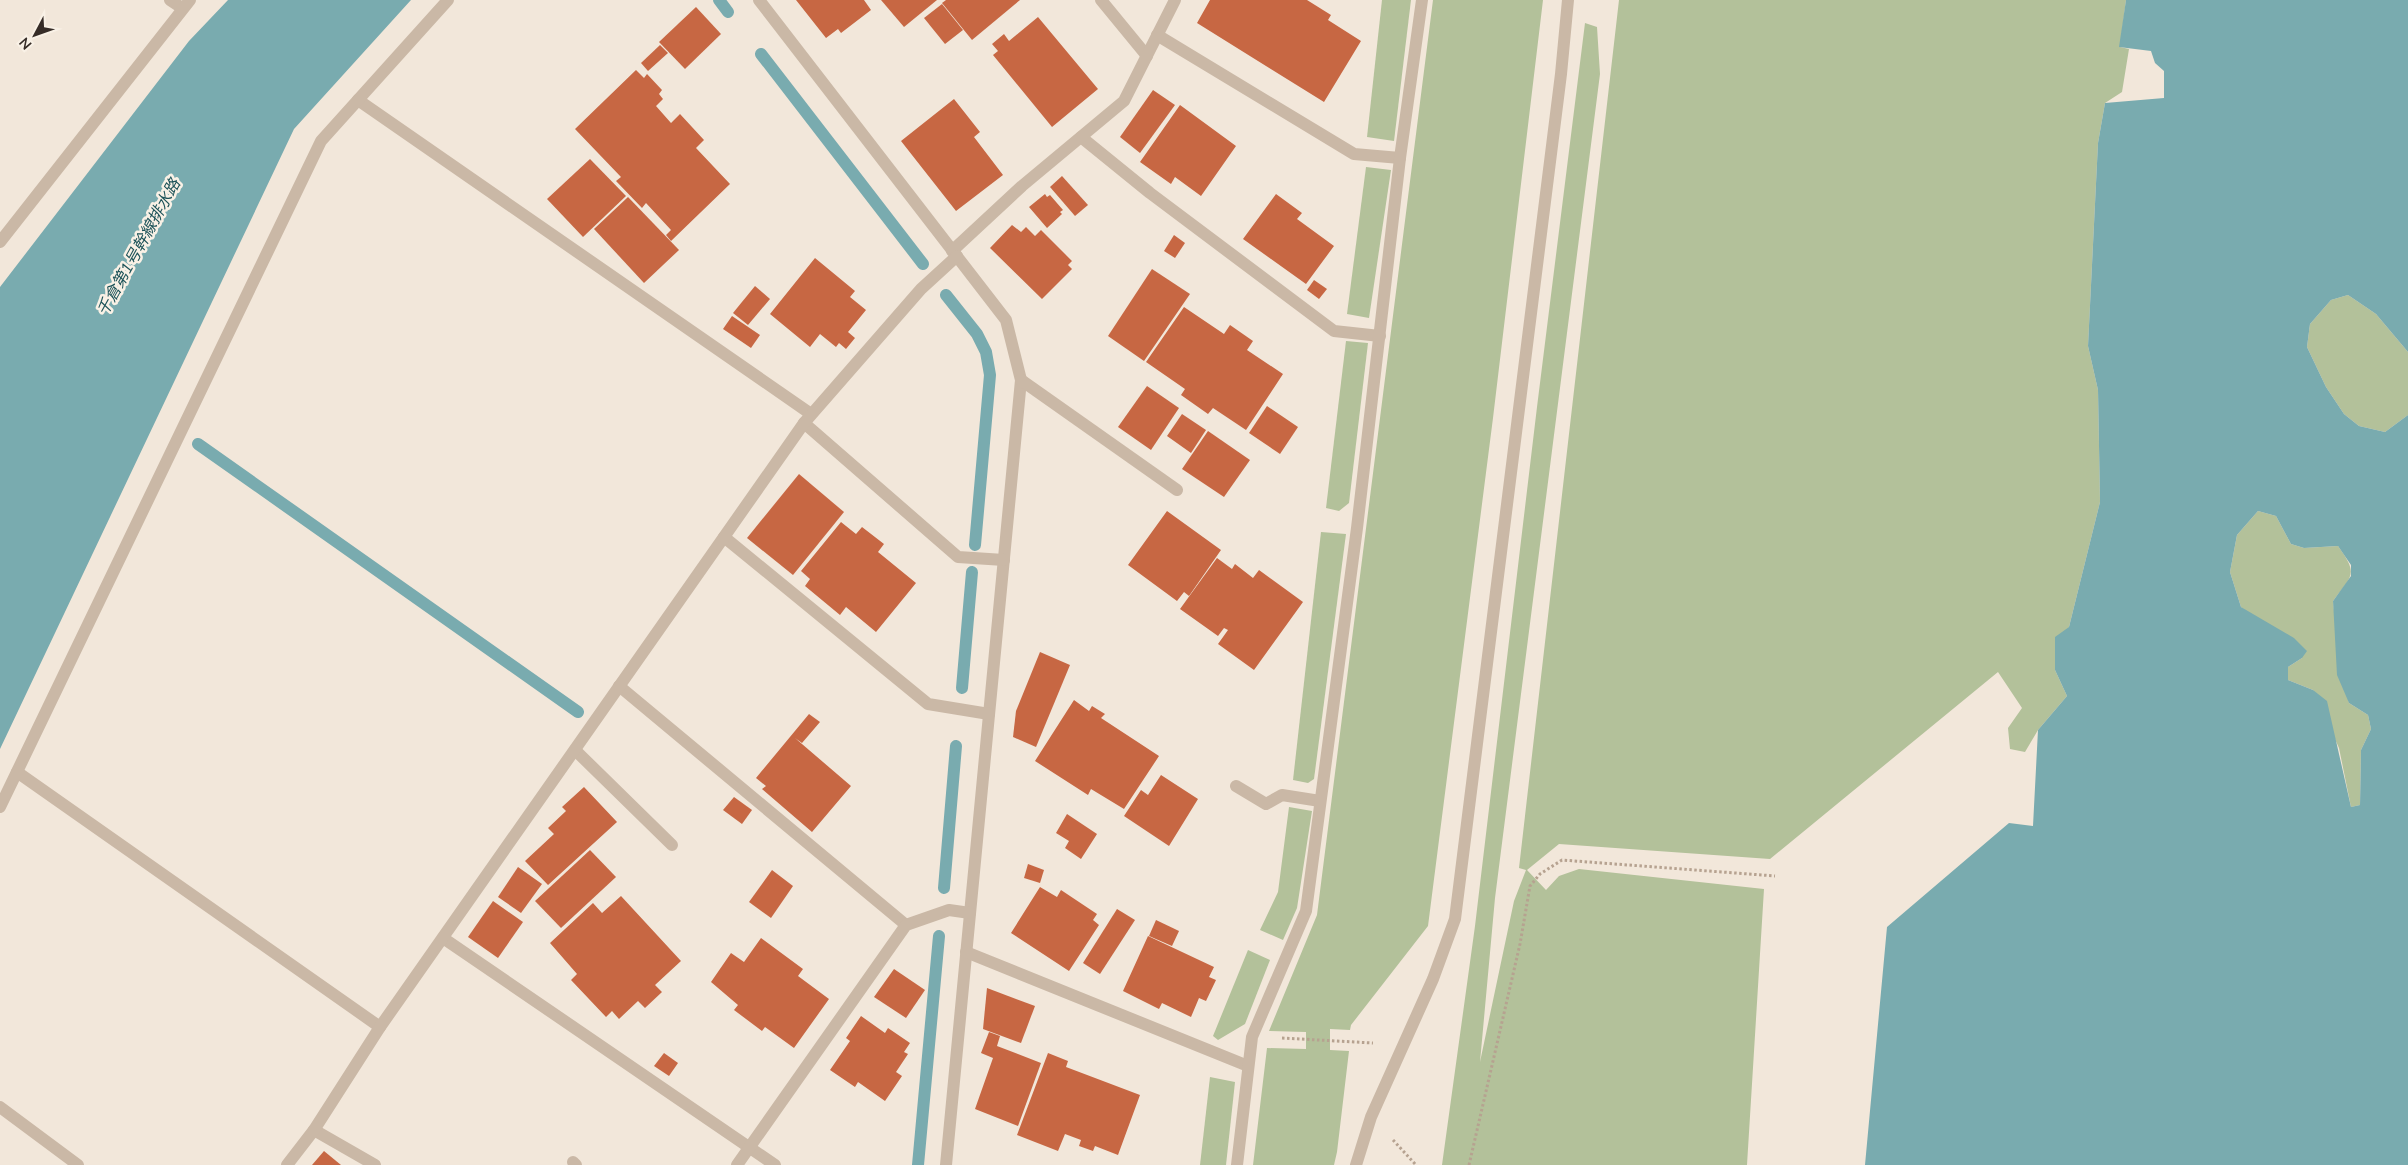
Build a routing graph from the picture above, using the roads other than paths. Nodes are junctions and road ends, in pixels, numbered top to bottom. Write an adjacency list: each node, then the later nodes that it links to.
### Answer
1 (170, 0): 8 (street)
2 (448, 0): 11 (street)
3 (759, 0): 15 (street)
4 (1101, 0): 10 (street)
5 (1175, 0): 9 (street)
6 (1422, 0): 13 (street)
7 (1568, 0): 46 (street)
8 (186, 4): 14 (street)
9 (1158, 35): 10 (street); 13 (street)
10 (1147, 56): 12 (street)
11 (358, 100): 18 (street); 25 (street)
12 (1081, 137): 15 (street); 16 (street)
13 (1400, 158): 16 (street)
14 (0, 242)
15 (954, 254): 17 (street); 18 (street)
16 (1380, 336): 27 (street)
17 (1021, 380): 19 (street); 21 (street)
18 (807, 418): 20 (street); 21 (street)
19 (1177, 490)
20 (724, 537): 22 (street); 23 (street)
21 (1004, 560): 23 (street)
22 (620, 686): 24 (street); 31 (street)
23 (989, 714): 30 (street)
24 (575, 750): 29 (street); 32 (street)
25 (17, 772): 28 (street); 34 (street)
26 (1236, 786): 27 (street)
27 (1320, 801): 35 (street)
28 (0, 807)
29 (672, 845)
30 (970, 913): 31 (street); 33 (street)
31 (906, 925): 38 (street)
32 (442, 938): 34 (street); 38 (street)
33 (966, 952): 35 (street); 44 (street)
34 (380, 1027): 37 (street)
35 (1248, 1066): 45 (street)
36 (0, 1107): 39 (street)
37 (314, 1130): 40 (street); 41 (street)
38 (749, 1148): 42 (street); 43 (street)
39 (78, 1165)
40 (287, 1165)
41 (375, 1165)
42 (737, 1165)
43 (775, 1165)
44 (946, 1165)
45 (1237, 1165)
46 (1356, 1165)

